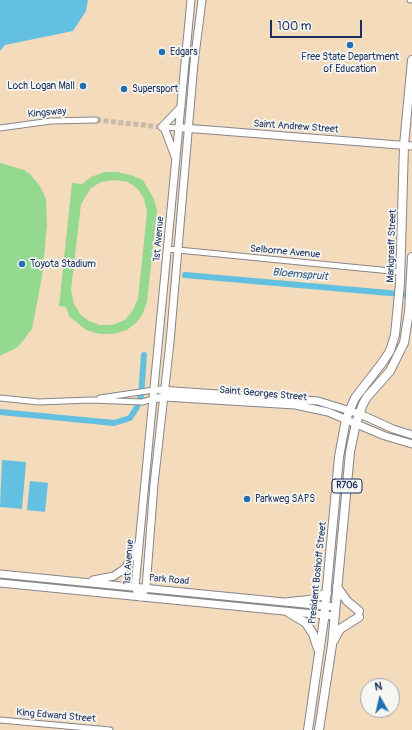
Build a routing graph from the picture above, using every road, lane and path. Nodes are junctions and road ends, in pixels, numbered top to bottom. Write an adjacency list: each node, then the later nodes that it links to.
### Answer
1 (192, 0): 4 (street, 1st Avenue)
2 (202, 0): 9 (street, 1st Avenue)
3 (412, 60): 10 (main road, Markgraaff Street / R706)
4 (181, 107): 6 (street); 8 (street, 1st Avenue)
5 (96, 120): 7 (street, Kingsway)
6 (162, 127): 8 (street); 11 (street)
7 (0, 128)
8 (179, 128): 9 (street, Saint Andrew Street); 11 (street, 1st Avenue)
9 (188, 129): 10 (street, Saint Andrew Street); 15 (street, 1st Avenue)
10 (408, 145): 13 (main road, Markgraaff Street / R706)
11 (176, 159): 14 (street, 1st Avenue)
12 (412, 207): 13 (main road)
13 (403, 211): 17 (main road, Markgraaff Street / R706)
14 (168, 249): 15 (street, Selborne Avenue); 19 (street, 1st Avenue)
15 (178, 252): 17 (street, Selborne Avenue); 20 (street, 1st Avenue)
16 (412, 257): 18 (main road, Markgraaff Street / R706)
17 (401, 272): 24 (main road, Markgraaff Street / R706)
18 (412, 273): 25 (main road, Markgraaff Street / R706)
19 (154, 390): 20 (street, Saint Georges Street); 22 (street, 1st Avenue); 23 (street)
20 (165, 393): 22 (street, Saint Georges Street); 24 (street, Saint Georges Street); 26 (street, Saint Georges Street); 36 (street, 1st Avenue)
21 (0, 398): 23 (street)
22 (153, 399): 23 (street); 30 (street, 1st Avenue)
23 (91, 400)
24 (349, 410): 25 (street, Saint Georges Street); 26 (main road, Markgraaff Street / R706)
25 (360, 414): 27 (main road, Markgraaff Street / R706); 28 (street, Saint Georges Street)
26 (346, 418): 27 (street, Saint Georges Street); 37 (main road, President Boshoff Street / R706)
27 (356, 423): 29 (street, Saint Georges Street); 35 (main road, President Boshoff Street / R706)
28 (412, 435)
29 (412, 444)
30 (140, 543): 32 (street); 34 (street, 1st Avenue)
31 (0, 574): 32 (street, Park Road)
32 (79, 581): 34 (street, Park Road)
33 (0, 583): 38 (street, Park Road)
34 (135, 587): 36 (street, Park Road); 38 (street, 1st Avenue)
35 (337, 587): 41 (main road, President Boshoff Street / R706); 45 (main road)
36 (146, 588): 38 (street, 1st Avenue); 39 (street, Park Road)
37 (327, 593): 39 (main road); 40 (main road, President Boshoff Street / R706)
38 (140, 597): 42 (street, Park Road)
39 (289, 602): 40 (street, Park Road)
40 (325, 606): 41 (street, Park Road); 43 (main road, President Boshoff Street / R706)
41 (335, 607): 44 (main road, President Boshoff Street / R706)
42 (288, 612): 43 (street, Park Road); 46 (main road)
43 (324, 615): 44 (street, Park Road); 46 (main road, President Boshoff Street / R706)
44 (334, 616): 45 (main road, President Boshoff Street / R706)
45 (332, 645): 50 (main road, President Boshoff Street / R706)
46 (318, 650): 49 (main road, President Boshoff Street / R706)
47 (0, 720): 48 (street, King Edward Street)
48 (110, 730)
49 (308, 730)
50 (319, 730)

